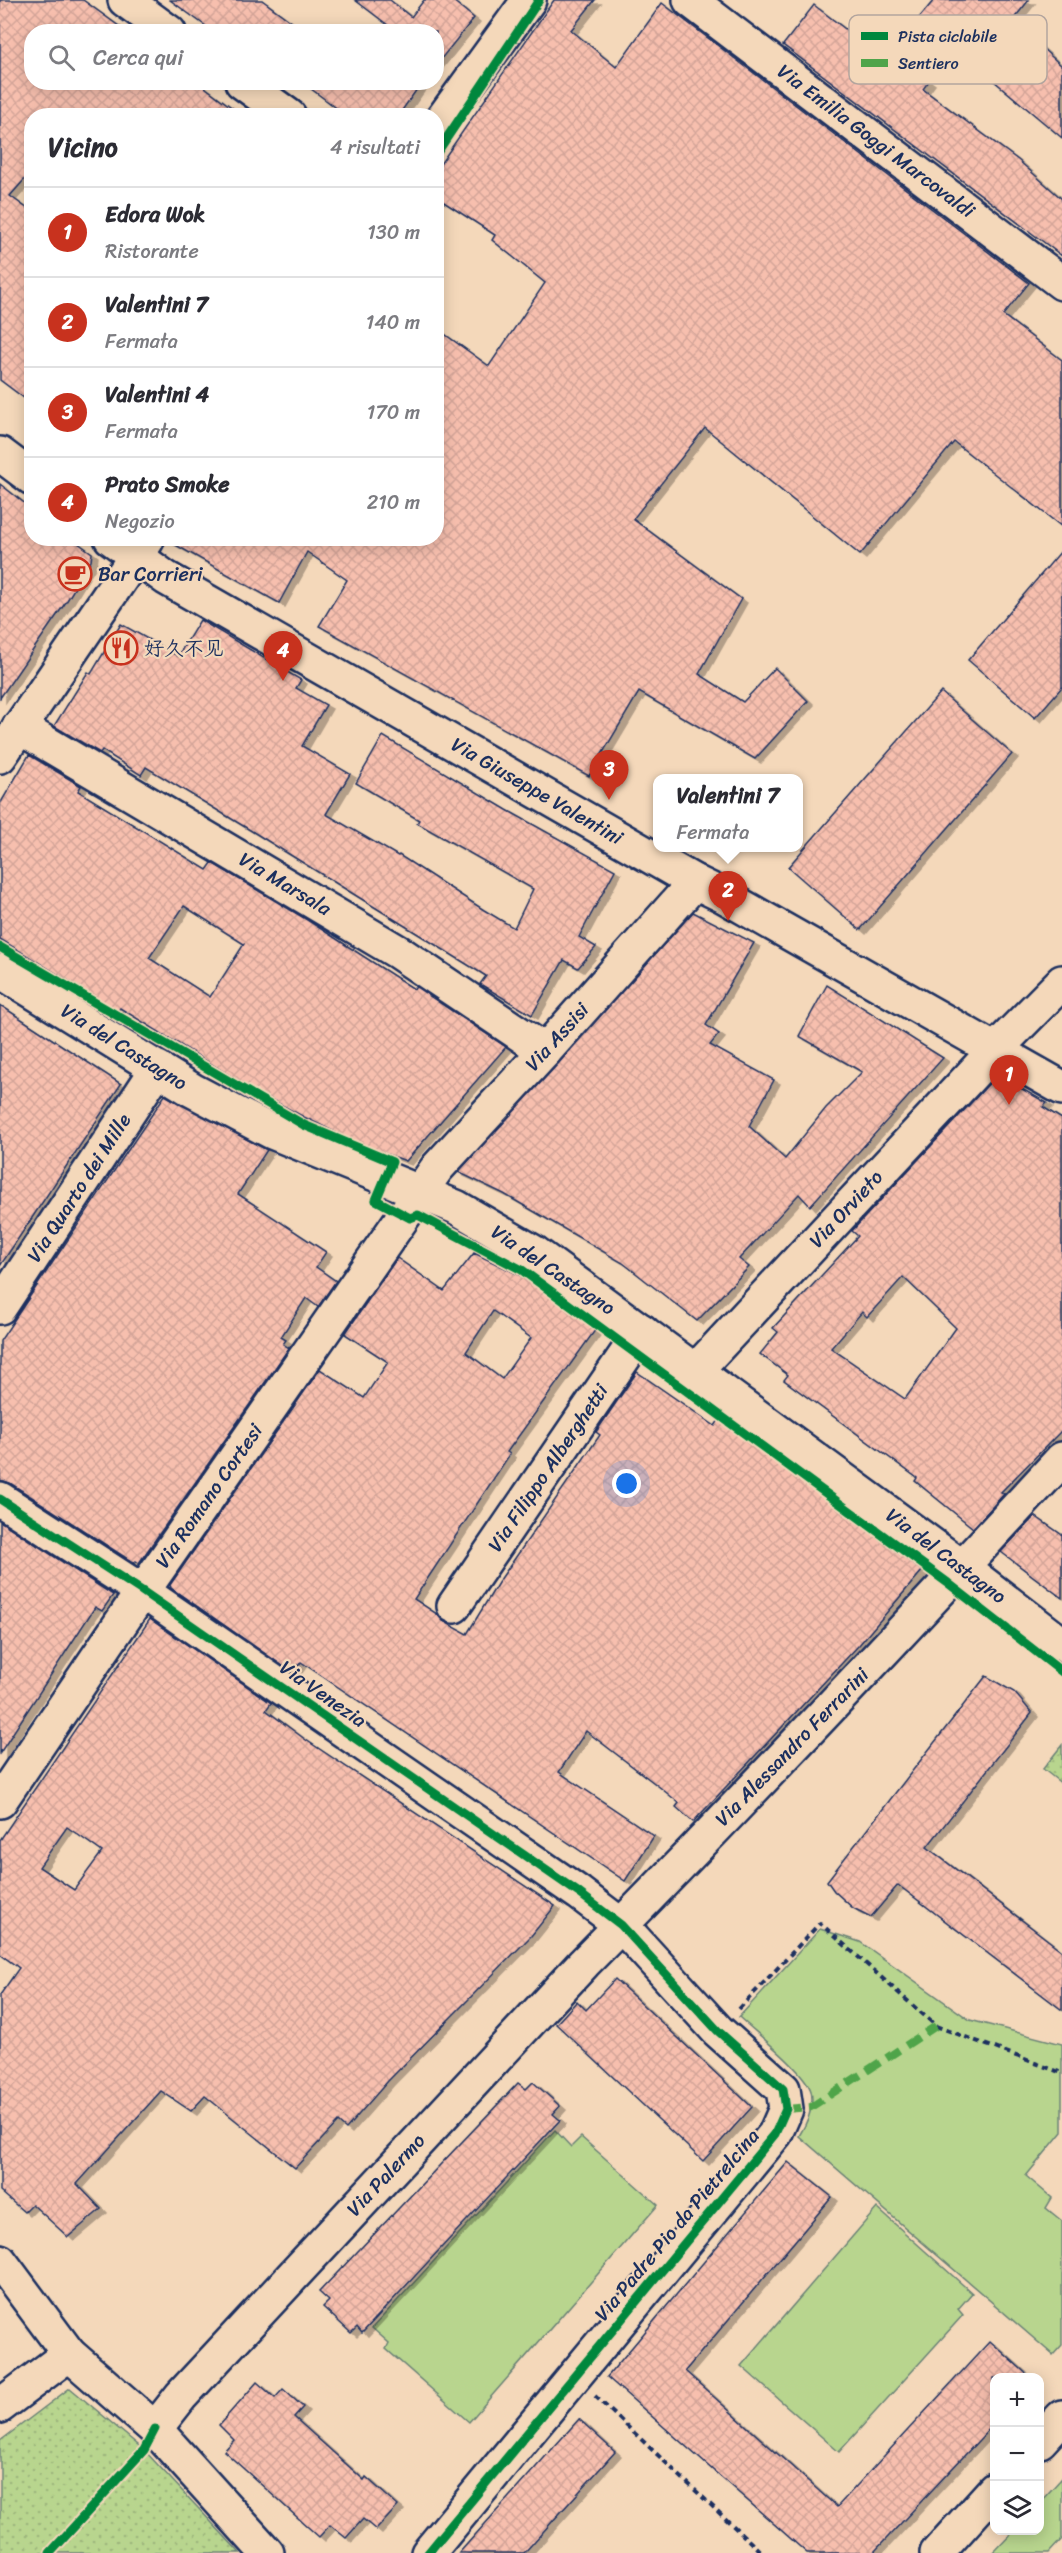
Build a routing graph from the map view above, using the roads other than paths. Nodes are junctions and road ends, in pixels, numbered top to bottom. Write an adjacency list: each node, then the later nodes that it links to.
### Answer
1 (124, 0): 4 (street)
2 (529, 0): 7 (street)
3 (690, 0): 8 (street, Via Emilia Goggi Marcovaldi)
4 (158, 24)
5 (253, 90): 6 (street)
6 (278, 108)
7 (444, 117)
8 (1062, 283)
9 (0, 454): 10 (street)
10 (24, 472)
11 (130, 546): 13 (street)
12 (132, 546): 15 (street, Via Giuseppe Valentini)
13 (19, 727): 14 (street); 19 (street, Via Marsala)
14 (0, 756)
15 (695, 882): 18 (street, Via Giuseppe Valentini); 19 (street, Via Assisi)
16 (0, 971): 20 (street, Via del Castagno)
17 (1062, 982): 18 (street, Via Orvieto)
18 (996, 1049): 21 (street, Via Giuseppe Valentini); 25 (street, Via Orvieto)
19 (545, 1051): 22 (street, Via Assisi)
20 (158, 1068): 22 (street, Via del Castagno); 23 (street, Via Quarto dei Mille)
21 (1062, 1088)
22 (419, 1191): 24 (street, Via del Castagno); 29 (street, Via Romano Cortesi)
23 (0, 1307)
24 (642, 1331): 25 (street, Via del Castagno); 30 (street, Via Filippo Alberghetti)
25 (696, 1370): 28 (street, Via del Castagno)
26 (1062, 1459): 28 (street, Via Alessandro Ferrarini)
27 (0, 1499): 29 (street, Via Venezia)
28 (962, 1567): 31 (street, Via del Castagno); 33 (street, Via Alessandro Ferrarini)
29 (142, 1592): 32 (street, Via Romano Cortesi); 33 (street, Via Venezia)
30 (454, 1606)
31 (1062, 1644)
32 (0, 1802)
33 (621, 1925): 38 (street, Via Palermo); 42 (street, Via Padre Pio da Pietrelcina)
34 (0, 2261): 35 (street)
35 (69, 2355): 36 (street); 38 (street)
36 (0, 2406)
37 (1062, 2416): 39 (street)
38 (155, 2429): 41 (street)
39 (1044, 2436)
40 (990, 2494): 43 (street)
41 (267, 2553)
42 (428, 2553)
43 (937, 2553)

